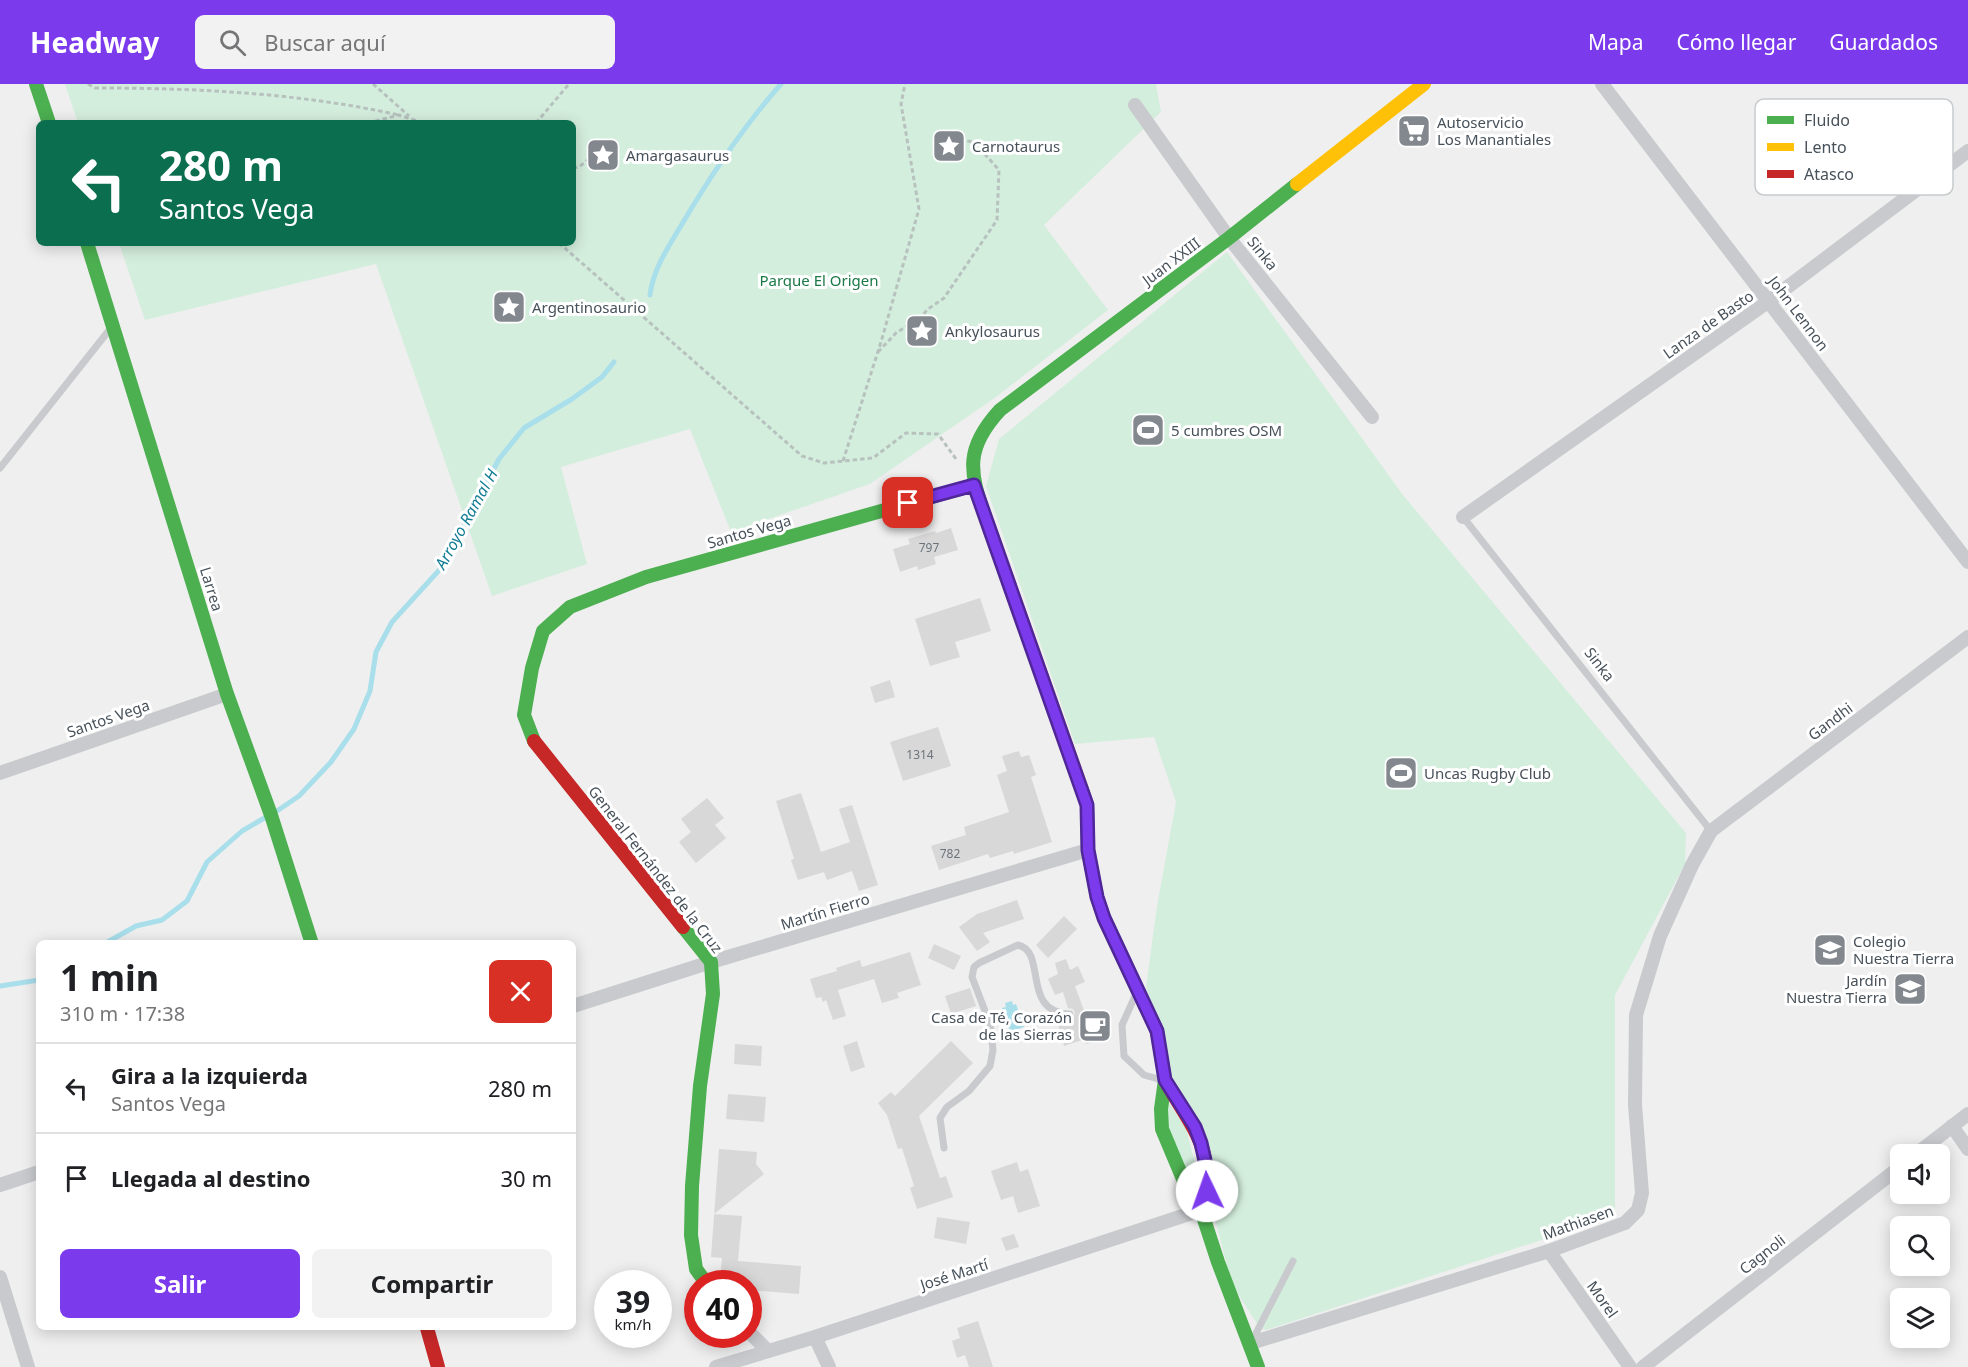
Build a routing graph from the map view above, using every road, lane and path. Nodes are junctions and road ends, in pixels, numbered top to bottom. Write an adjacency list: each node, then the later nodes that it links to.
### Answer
1 (36, 84): 11 (street)
2 (88, 84): 9 (path)
3 (373, 84): 10 (path)
4 (568, 84): 14 (path)
5 (905, 84): 26 (path)
6 (1424, 84): 21 (street, Juan XXIII)
7 (1602, 84): 24 (street, John Lennon)
8 (1135, 105): 21 (street, Sinka)
9 (399, 115): 10 (path); 12 (path)
10 (410, 117): 13 (path)
11 (48, 120)
12 (380, 120)
13 (416, 120)
14 (538, 120)
15 (962, 140): 26 (path)
16 (1968, 151): 18 (street, Lanza de Basto)
17 (596, 153): 19 (path)
18 (1953, 162)
19 (576, 168)
20 (1910, 195): 24 (street, Lanza de Basto)
21 (1229, 238): 27 (street, Sinka); 31 (street, Juan XXIII)
22 (88, 246): 25 (street, Larrea)
23 (562, 246): 29 (path)
24 (1769, 302): 32 (street, Lanza de Basto); 33 (street, John Lennon)
25 (114, 325): 30 (lane); 36 (street, Larrea)
26 (877, 353): 29 (path)
27 (1372, 417)
28 (956, 459): 29 (path)
29 (843, 461)
30 (0, 468)
31 (974, 485): 34 (street, Santos Vega); 39 (street, Juan XXIII)
32 (1463, 518): 38 (lane, Sinka)
33 (1968, 562)
34 (543, 632): 41 (street, General Fernández de la Cruz)
35 (1968, 637): 38 (street, Gandhi)
36 (227, 694): 37 (street, Santos Vega); 40 (street, Larrea)
37 (0, 773)
38 (1711, 831): 55 (street, Mathiasen)
39 (1088, 850): 41 (street, Martín Fierro); 42 (street, Juan XXIII)
40 (311, 940)
41 (711, 962): 43 (street, Martín Fierro); 57 (street, General Fernández de la Cruz)
42 (1138, 989): 45 (street, Juan XXIII); 45 (lane)
43 (576, 1005)
44 (1070, 1014): 49 (lane)
45 (1165, 1080): 54 (street); 54 (street)
46 (1968, 1114): 47 (street)
47 (1952, 1126): 48 (street); 50 (street)
48 (1929, 1144)
49 (944, 1148)
50 (1968, 1149)
51 (36, 1174): 53 (street)
52 (1890, 1175): 70 (street, Cagnoli)
53 (0, 1185)
54 (1202, 1210): 60 (street, José Martí); 61 (street)
55 (1549, 1251): 61 (street, Mathiasen); 69 (street, Morel)
56 (1293, 1261): 61 (lane)
57 (697, 1270)
58 (0, 1277): 64 (street)
59 (428, 1330): 65 (street)
60 (815, 1337): 63 (street, José Martí); 67 (street)
61 (1251, 1343): 68 (street)
62 (762, 1345): 63 (street)
63 (768, 1351): 66 (street, José Martí)
64 (28, 1367)
65 (438, 1367)
66 (717, 1367)
67 (829, 1367)
68 (1258, 1367)
69 (1630, 1367)
70 (1643, 1367)

